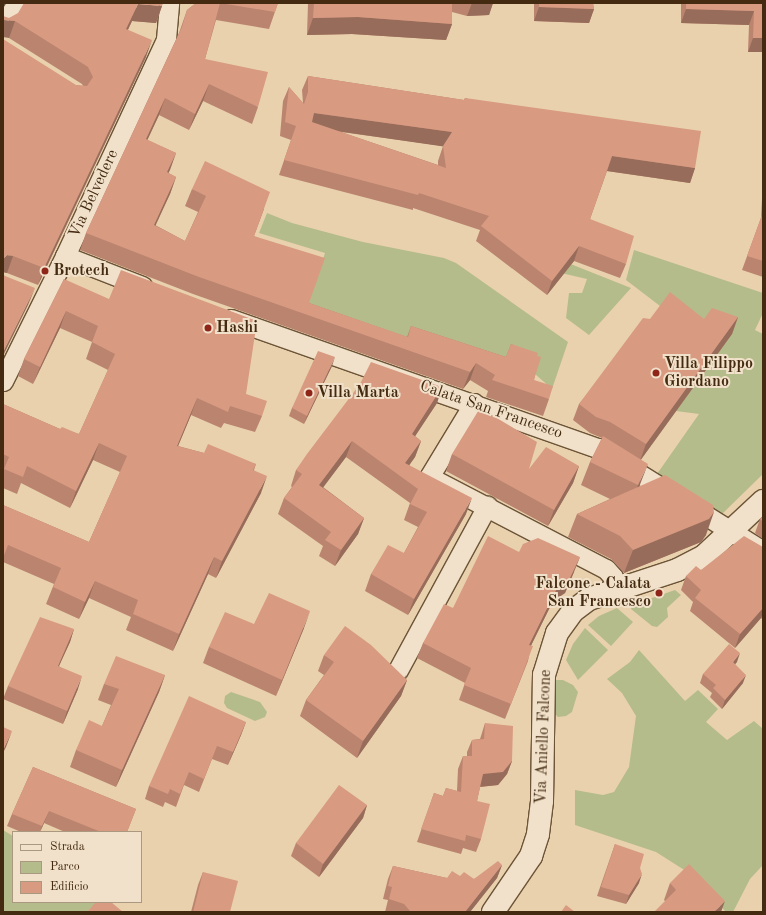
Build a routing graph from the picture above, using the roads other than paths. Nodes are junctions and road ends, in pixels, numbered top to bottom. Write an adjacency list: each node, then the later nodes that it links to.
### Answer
1 (17, 3): 3 (street)
2 (169, 3): 4 (street, Via Belvedere)
3 (3, 24)
4 (65, 256): 5 (street); 7 (street, Via Belvedere)
5 (160, 293)
6 (211, 312): 8 (street, Calata San Francesco)
7 (3, 381)
8 (474, 403): 10 (street); 11 (street, Calata San Francesco)
9 (763, 501): 11 (street, Via Aniello Falcone)
10 (487, 506): 13 (street); 14 (street)
11 (731, 532): 12 (street, Calata San Francesco); 13 (street, Via Aniello Falcone)
12 (763, 551)
13 (616, 589): 15 (street, Via Aniello Falcone)
14 (398, 670)
15 (493, 912)

